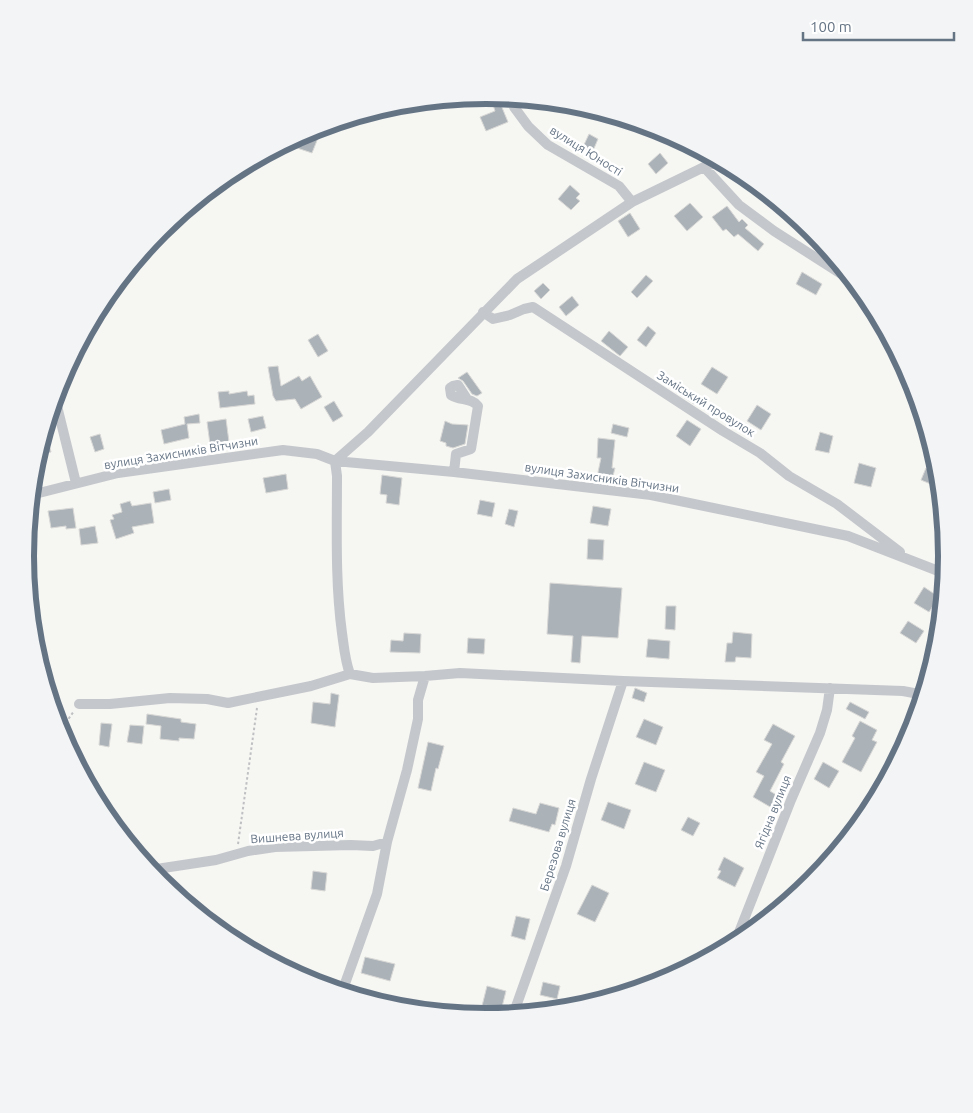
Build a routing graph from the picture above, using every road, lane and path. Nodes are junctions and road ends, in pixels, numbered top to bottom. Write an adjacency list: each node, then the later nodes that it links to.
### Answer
1 (514, 105): 4 (street, вулиця Юності)
2 (713, 164): 3 (street)
3 (704, 167): 4 (street); 5 (street)
4 (632, 202): 6 (street)
5 (839, 272)
6 (483, 312): 9 (street); 13 (street, Заміський провулок)
7 (466, 399): 10 (street)
8 (58, 411): 11 (street)
9 (335, 461): 10 (street, вулиця Захисників Вітчизни); 11 (street, вулиця Захисників Вітчизни); 15 (street)
10 (454, 472): 13 (street, вулиця Захисників Вітчизни)
11 (76, 483): 12 (street, вулиця Захисників Вітчизни)
12 (39, 493)
13 (908, 558): 14 (street, вулиця Захисників Вітчизни)
14 (939, 571)
15 (350, 674): 16 (street); 20 (street)
16 (425, 676): 17 (street); 23 (street)
17 (623, 681): 18 (street); 28 (street, Березова вулиця)
18 (830, 688): 19 (street); 26 (street, Ягідна вулиця)
19 (918, 694)
20 (258, 698): 21 (street); 24 (path)
21 (79, 704): 22 (path)
22 (66, 724)
23 (387, 842): 24 (street, Вишнева вулиця); 27 (street)
24 (236, 854): 25 (street, Вишнева вулиця)
25 (158, 869)
26 (739, 932)
27 (344, 986)
28 (515, 1008)

